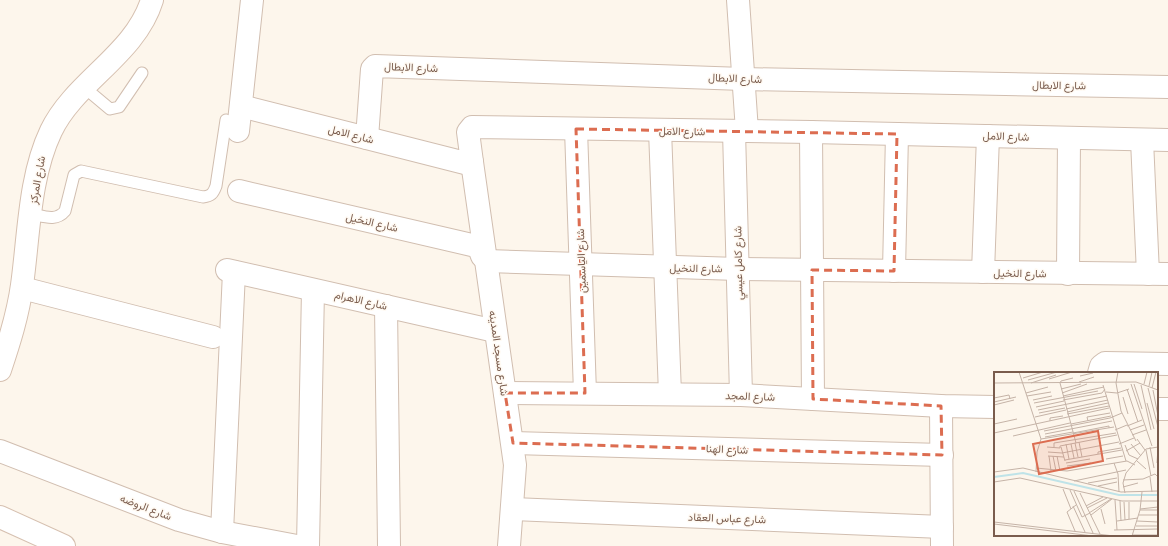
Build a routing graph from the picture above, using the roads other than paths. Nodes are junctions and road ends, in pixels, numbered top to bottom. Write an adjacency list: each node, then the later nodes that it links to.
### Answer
1 (152, 0): 7 (street, شارع المركز)
2 (252, 0): 8 (street)
3 (738, 0): 5 (street, شارع كامل عيسي)
4 (142, 74): 7 (lane)
5 (744, 79): 6 (street, شارع الابطال); 11 (street, شارع كامل عيسي); 15 (street, شارع الابطال)
6 (1168, 87)
7 (85, 88): 21 (street, شارع المركز)
8 (235, 119): 15 (street, شارع الامل); 21 (lane)
9 (576, 129): 10 (street, شارع الامل); 19 (street, شارع الامل); 23 (street, شارع الياسمين)
10 (660, 130): 11 (street, شارع الامل); 24 (street)
11 (741, 131): 12 (street, شارع الامل); 25 (street, شارع كامل عيسي)
12 (811, 132): 13 (street, شارع الامل); 26 (street)
13 (898, 134): 14 (street, شارع الامل); 27 (street)
14 (988, 136): 16 (street, شارع الامل); 28 (street)
15 (367, 138): 19 (street, شارع الامل)
16 (1069, 138): 17 (street, شارع الامل); 29 (street)
17 (1142, 140): 18 (street, شارع الامل); 30 (street)
18 (1168, 140)
19 (472, 162): 22 (street, شارع مسجد المدينه)
20 (239, 191): 22 (street, شارع النخيل)
21 (31, 214): 31 (street, شارع المركز)
22 (487, 261): 23 (street, شارع النخيل); 34 (street, شارع مسجد المدينه)
23 (581, 264): 24 (street, شارع النخيل); 40 (street, شارع الياسمين)
24 (665, 267): 25 (street, شارع النخيل); 41 (street)
25 (738, 269): 26 (street, شارع النخيل); 42 (street, شارع كامل عيسي)
26 (812, 270): 27 (street, شارع النخيل); 43 (street)
27 (894, 271): 28 (street, شارع النخيل)
28 (983, 272): 29 (street, شارع النخيل)
29 (1068, 274): 30 (street, شارع النخيل)
30 (1158, 274)
31 (22, 288): 35 (street); 37 (street, شارع المركز)
32 (313, 290): 33 (street, شارع الاهرام); 51 (street, شارع الاهرام); 55 (street)
33 (386, 306): 34 (street, شارع الاهرام); 56 (street)
34 (495, 331): 39 (street, شارع مسجد المدينه)
35 (213, 337)
36 (1168, 364): 38 (street)
37 (0, 370)
38 (1099, 372)
39 (505, 393): 40 (street, شارع المجد); 46 (street, شارع مسجد المدينه)
40 (585, 393): 41 (street, شارع المجد)
41 (670, 394): 42 (street, شارع المجد)
42 (741, 395): 43 (street, شارع المجد)
43 (813, 399): 44 (street, شارع المجد)
44 (941, 406): 45 (street, شارع المجد); 48 (street)
45 (994, 407)
46 (513, 443): 48 (street, شارع الهنا); 49 (street, شارع مسجد المدينه)
47 (0, 451): 51 (street, شارع الروضه)
48 (942, 455): 52 (street)
49 (512, 509): 52 (street, شارع عباس العقاد); 57 (street, شارع مسجد المدينه)
50 (0, 516): 53 (street)
51 (222, 532): 54 (street, شارع الروضه)
52 (942, 536)
53 (64, 546)
54 (297, 546)
55 (308, 546)
56 (389, 546)
57 (509, 546)

